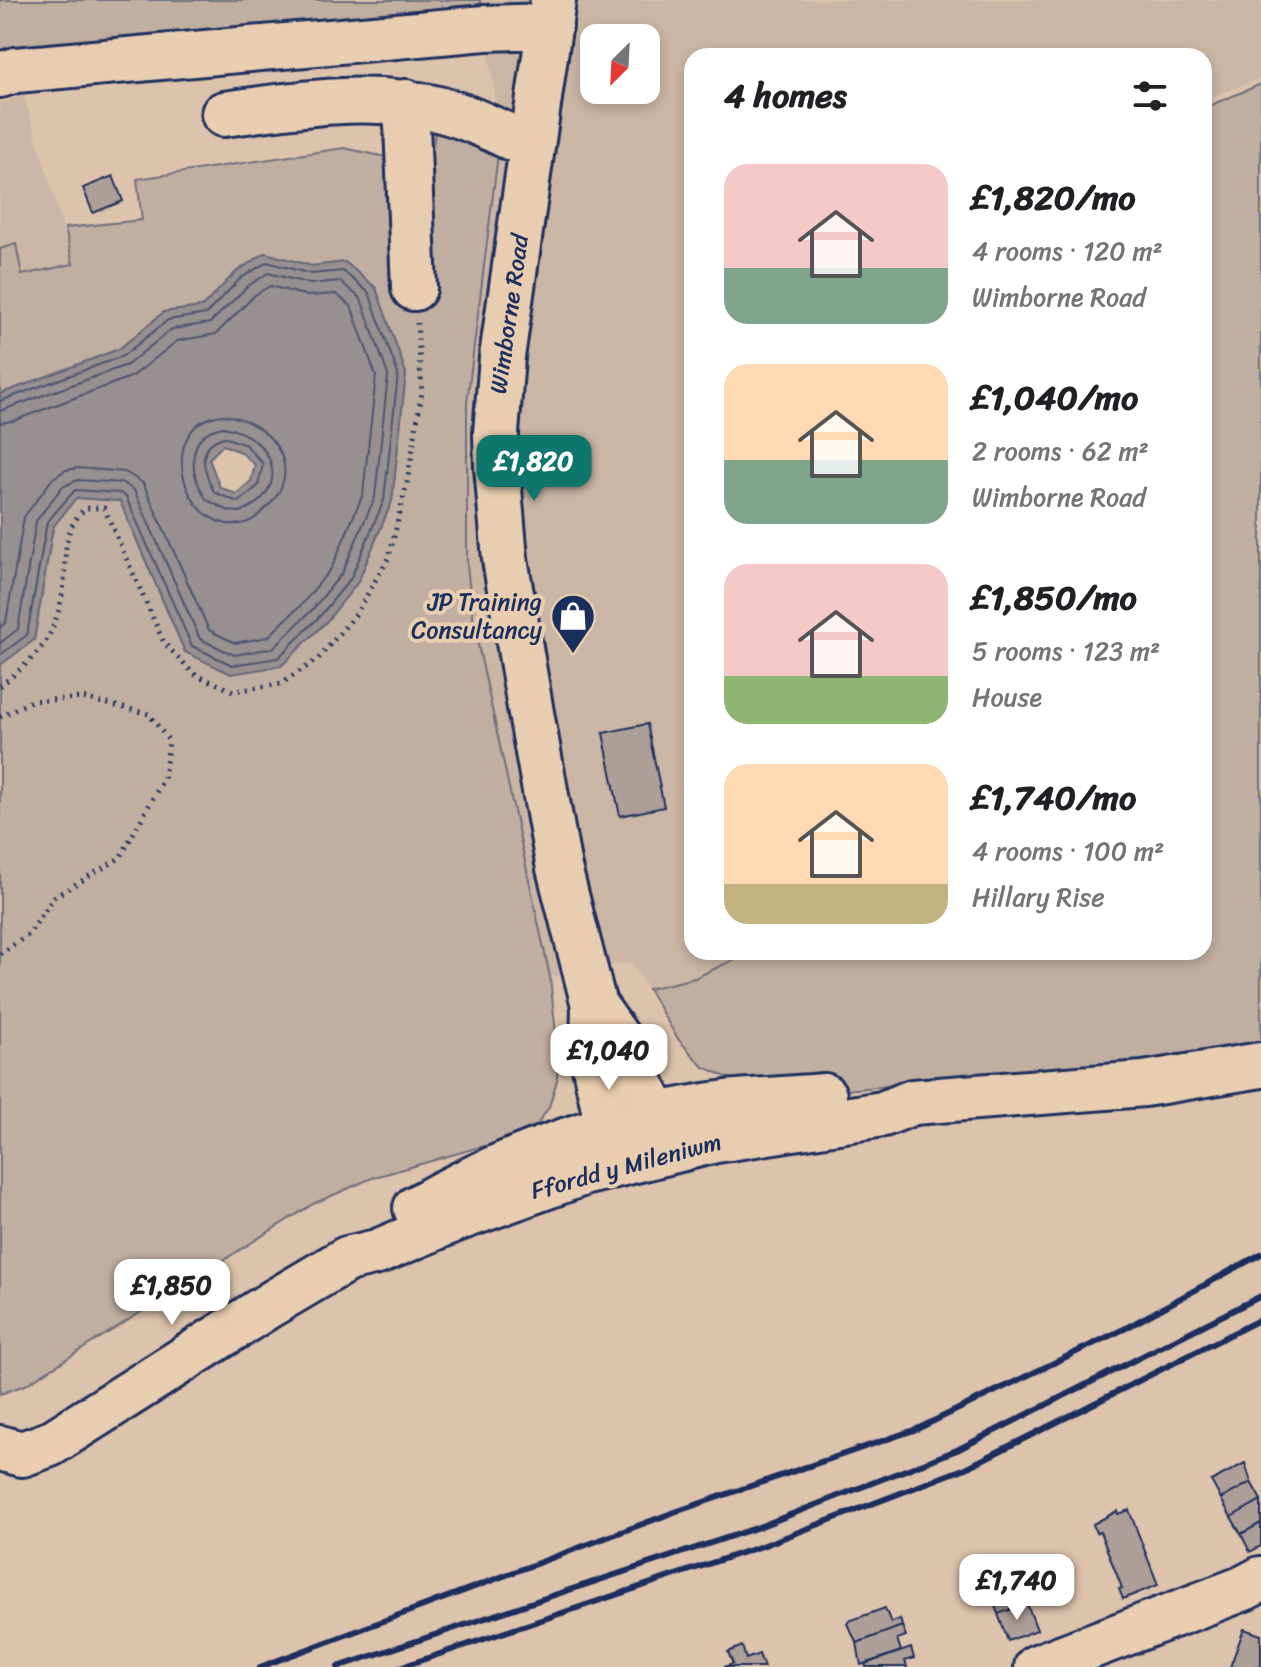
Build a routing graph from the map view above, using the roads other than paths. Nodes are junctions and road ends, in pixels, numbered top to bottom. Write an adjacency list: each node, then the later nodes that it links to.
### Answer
1 (552, 13): 2 (street); 5 (street, Wimborne Road)
2 (0, 75)
3 (406, 102): 4 (street); 5 (street); 6 (street)
4 (224, 114)
5 (532, 147): 7 (street, Wimborne Road)
6 (414, 288)
7 (594, 1005): 9 (street, Wimborne Road); 10 (street, Wimborne Road)
8 (1261, 1065): 9 (street, Ffordd y Mileniwm)
9 (663, 1134): 10 (street, Ffordd y Mileniwm)
10 (612, 1147): 11 (street, Ffordd y Mileniwm)
11 (7, 1459)
12 (1261, 1579): 13 (street)
13 (1037, 1667)

